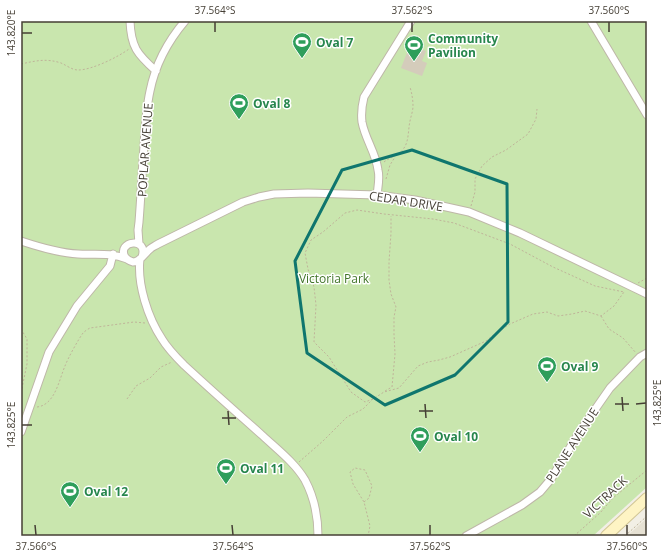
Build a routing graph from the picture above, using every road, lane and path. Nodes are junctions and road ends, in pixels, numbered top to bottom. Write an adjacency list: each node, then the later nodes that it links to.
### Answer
1 (130, 21): 7 (street)
2 (185, 21): 7 (street, POPLAR AVENUE)
3 (411, 21): 12 (street)
4 (591, 21): 10 (street)
5 (130, 48): 6 (path)
6 (21, 64)
7 (156, 71): 17 (street, POPLAR AVENUE)
8 (410, 88): 11 (path)
9 (537, 109): 15 (path)
10 (647, 115)
11 (395, 156): 12 (path); 13 (path)
12 (378, 168): 14 (street)
13 (385, 182)
14 (377, 195): 15 (street, CEDAR DRIVE); 20 (street, CEDAR DRIVE)
15 (469, 212): 28 (street, CEDAR DRIVE)
16 (391, 215): 29 (path); 37 (path); 40 (path)
17 (138, 230): 19 (street, POPLAR AVENUE); 21 (street, POPLAR AVENUE)
18 (21, 241): 23 (street)
19 (131, 243): 21 (street); 22 (street)
20 (158, 244): 21 (street, CEDAR DRIVE); 24 (street, CEDAR DRIVE)
21 (140, 245): 24 (street)
22 (124, 250): 23 (street); 25 (street)
23 (113, 254): 25 (street); 41 (street)
24 (141, 258): 25 (street); 26 (street)
25 (128, 260): 26 (street)
26 (140, 276): 32 (street)
27 (647, 278): 28 (path)
28 (632, 286): 29 (path); 30 (street, CEDAR DRIVE)
29 (624, 292): 31 (path)
30 (647, 294)
31 (601, 316): 35 (path); 37 (path)
32 (155, 327): 36 (street); 41 (path)
33 (21, 329): 38 (path)
34 (647, 353): 35 (street, PLANE AVENUE)
35 (640, 357): 50 (street, PLANE AVENUE)
36 (178, 359): 39 (path); 43 (street)
37 (384, 392): 40 (path)
38 (21, 393)
39 (127, 399)
40 (373, 399): 43 (path)
41 (29, 408): 42 (street)
42 (21, 432)
43 (294, 466): 48 (street)
44 (647, 470): 51 (path, VICTRACK)
45 (647, 498): 52 (main road)
46 (364, 502): 46 (path); 49 (path)
47 (647, 516): 53 (path)
48 (318, 536)
49 (368, 536)
50 (466, 536)
51 (574, 536)
52 (606, 536)
53 (625, 536)

